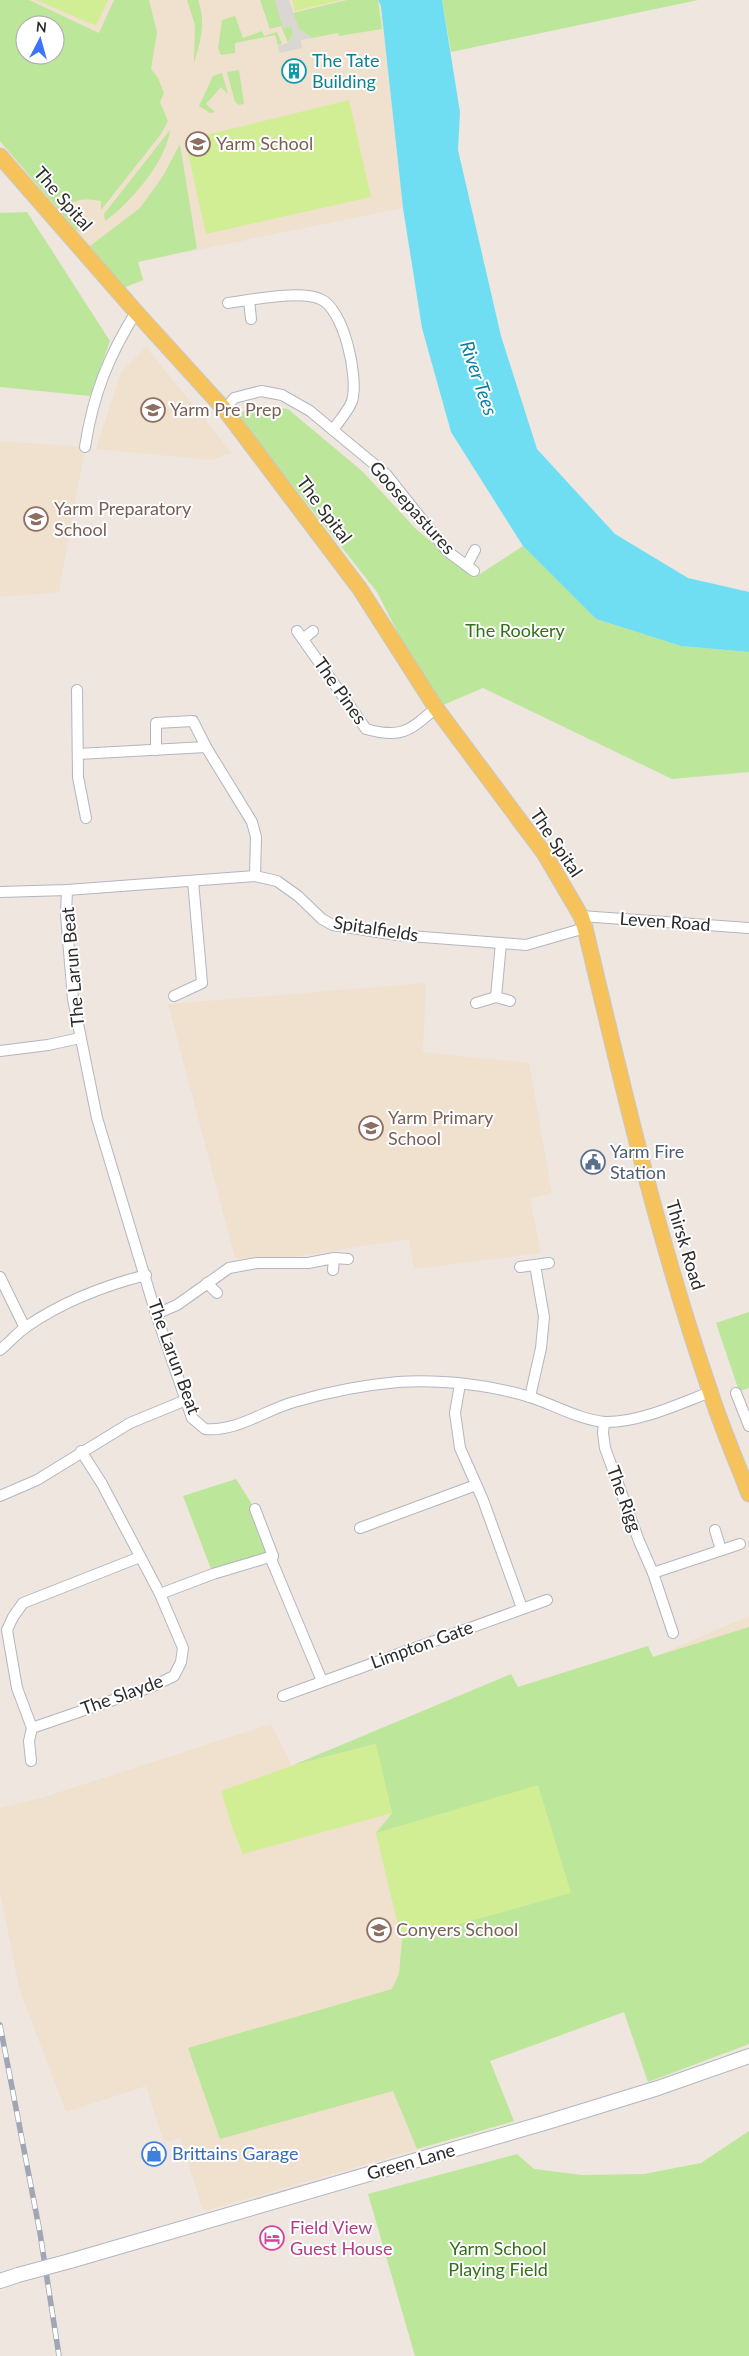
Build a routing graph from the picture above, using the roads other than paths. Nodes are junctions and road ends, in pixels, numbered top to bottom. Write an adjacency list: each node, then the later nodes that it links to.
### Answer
1 (0, 156): 4 (main road, The Spital)
2 (249, 300): 3 (street); 5 (street); 7 (street)
3 (228, 303)
4 (136, 312): 6 (main road, The Spital); 8 (street)
5 (251, 319)
6 (225, 410): 7 (street, Goosepastures); 12 (main road, The Spital)
7 (334, 430): 9 (street, Goosepastures)
8 (85, 446)
9 (475, 550)
10 (313, 630): 12 (street, The Pines)
11 (77, 690): 15 (street)
12 (436, 708): 21 (main road, The Spital)
13 (206, 747): 14 (street); 14 (street); 17 (street)
14 (156, 750): 15 (street)
15 (78, 754): 16 (street)
16 (86, 818)
17 (254, 876): 18 (street, Spitalfields); 23 (street, Spitalfields)
18 (193, 881): 19 (street, Spitalfields); 24 (street)
19 (67, 890): 20 (street, Spitalfields); 28 (street, The Larun Beat)
20 (0, 892)
21 (583, 922): 22 (street, Leven Road); 23 (street, Spitalfields); 44 (main road, Thirsk Road)
22 (749, 928)
23 (501, 943): 25 (street)
24 (174, 996)
25 (496, 997): 26 (street); 27 (street)
26 (510, 1001)
27 (476, 1003)
28 (80, 1038): 29 (street); 36 (street, The Larun Beat)
29 (0, 1051)
30 (334, 1258): 31 (street); 35 (street); 38 (street)
31 (348, 1258)
32 (549, 1263): 33 (street)
33 (535, 1265): 34 (street); 46 (street)
34 (520, 1267)
35 (334, 1270)
36 (146, 1275): 40 (street, The Larun Beat); 41 (street)
37 (0, 1277): 41 (street)
38 (207, 1283): 39 (street); 40 (street)
39 (217, 1294)
40 (156, 1314): 47 (street, The Larun Beat)
41 (25, 1328): 42 (street)
42 (0, 1350)
43 (460, 1384): 46 (street, The Larun Beat); 47 (street, The Larun Beat); 51 (street)
44 (710, 1392): 48 (street, The Larun Beat); 52 (main road, Thirsk Road)
45 (736, 1392): 49 (street)
46 (530, 1397): 48 (street, The Larun Beat)
47 (186, 1400): 50 (street)
48 (604, 1422): 61 (street, The Rigg)
49 (749, 1426)
50 (81, 1451): 53 (street); 60 (street, The Slayde)
51 (476, 1485): 55 (street); 64 (street)
52 (749, 1494)
53 (0, 1496)
54 (255, 1509): 59 (street)
55 (360, 1528)
56 (715, 1530): 58 (street)
57 (740, 1544): 58 (street)
58 (721, 1550): 61 (street)
59 (273, 1556): 62 (street); 66 (street)
60 (140, 1557): 62 (street, The Slayde); 68 (street)
61 (653, 1574): 65 (street, The Rigg)
62 (160, 1594): 68 (street, The Slayde)
63 (547, 1600): 64 (street, Limpton Gate)
64 (522, 1608): 66 (street, Limpton Gate)
65 (673, 1633)
66 (322, 1681): 67 (street, Limpton Gate)
67 (282, 1696)
68 (32, 1728): 69 (street)
69 (31, 1762)
70 (749, 2056): 71 (main road, Green Lane, bridge)
71 (9, 2278)

